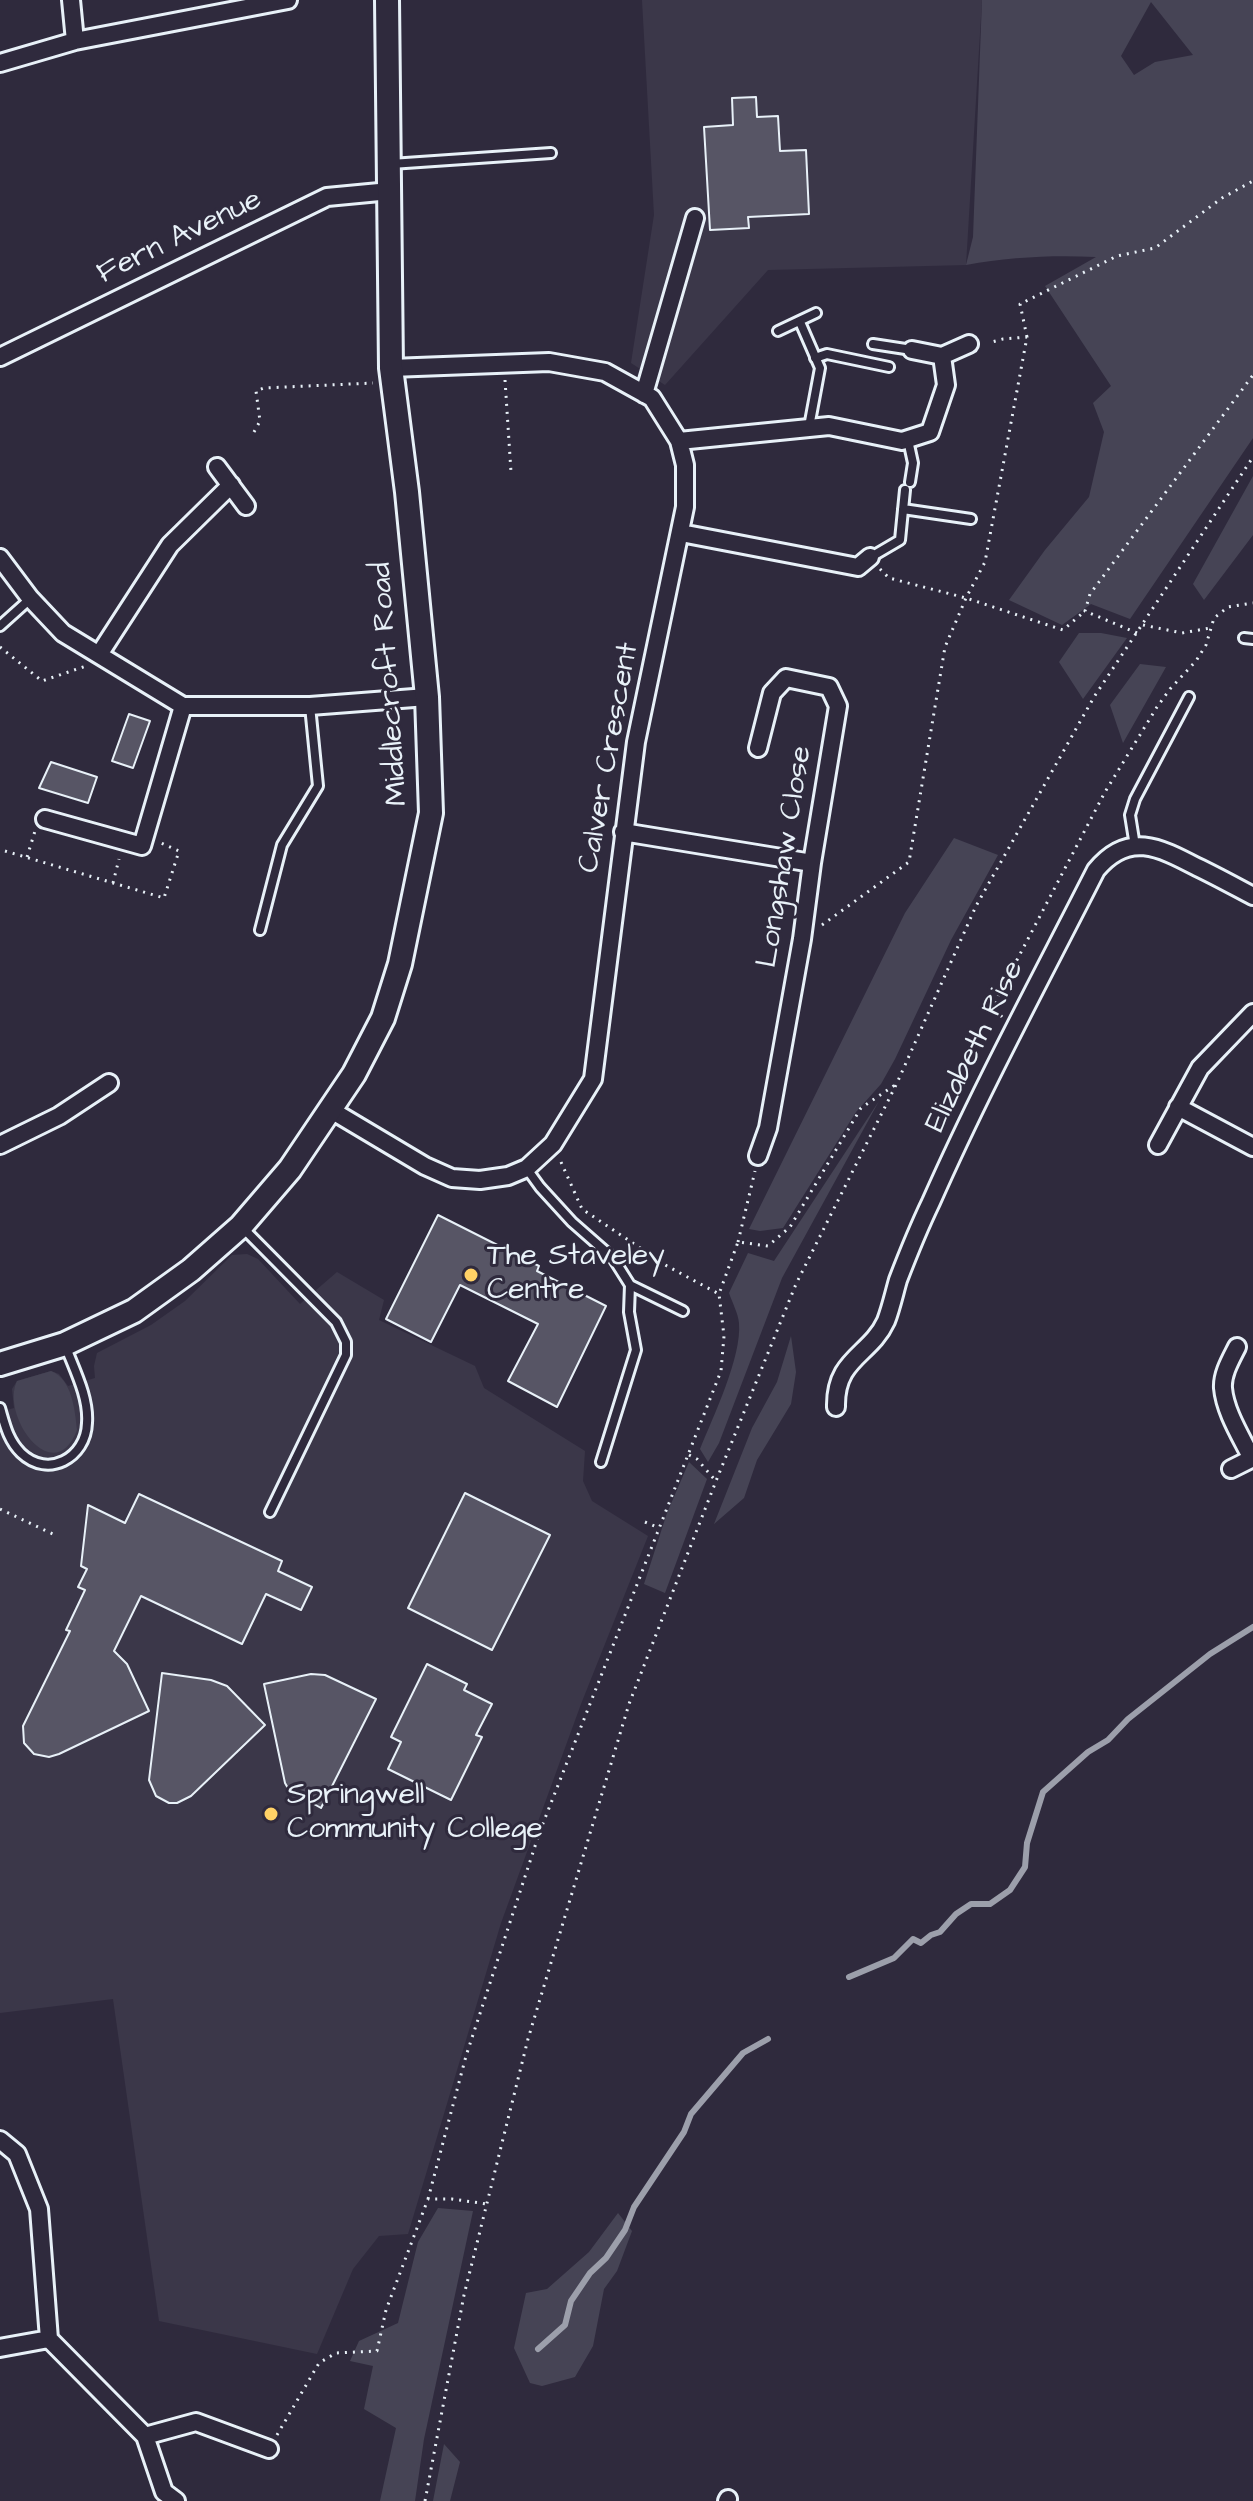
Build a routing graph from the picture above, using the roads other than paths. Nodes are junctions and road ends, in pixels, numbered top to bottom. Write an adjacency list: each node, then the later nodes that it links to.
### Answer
1 (71, 0): 4 (street)
2 (288, 0): 4 (street)
3 (387, 0): 7 (street, Middlecroft Road)
4 (75, 41): 5 (street)
5 (0, 63)
6 (551, 153): 7 (lane)
7 (390, 164): 8 (street, Middlecroft Road)
8 (390, 191): 17 (street, Fern Avenue); 20 (street, Middlecroft Road)
9 (695, 218): 21 (street)
10 (816, 313): 11 (lane)
11 (800, 322): 12 (lane); 18 (lane)
12 (778, 331)
13 (873, 344): 15 (lane)
14 (969, 344): 16 (street)
15 (912, 350): 16 (street)
16 (942, 356): 23 (street)
17 (0, 357)
18 (815, 358): 19 (lane); 22 (lane)
19 (889, 367)
20 (392, 375): 21 (street, Calver Crescent); 36 (street, Middlecroft Road)
21 (644, 394): 24 (street, Calver Crescent)
22 (808, 428): 23 (street); 24 (street)
23 (908, 439): 28 (lane)
24 (679, 441): 30 (street, Calver Crescent)
25 (217, 467): 26 (street)
26 (231, 485): 27 (street); 35 (street)
27 (246, 506)
28 (903, 509): 29 (lane); 31 (lane)
29 (971, 519)
30 (681, 533): 31 (street); 42 (street, Calver Crescent)
31 (870, 557)
32 (0, 558): 33 (street)
33 (30, 598): 34 (lane); 35 (street)
34 (0, 626)
35 (104, 656): 38 (street)
36 (427, 697): 39 (street); 50 (street, Middlecroft Road)
37 (1189, 697): 43 (lane)
38 (183, 706): 39 (street); 41 (street)
39 (310, 706): 46 (lane)
40 (758, 748): 44 (street, Longshaw Close)
41 (45, 819)
42 (623, 832): 44 (street); 55 (street, Calver Crescent)
43 (1135, 846): 45 (street); 62 (street, Elizabeth Rise)
44 (812, 863): 54 (street, Longshaw Close)
45 (1253, 896)
46 (260, 930)
47 (1253, 1013): 49 (street)
48 (109, 1083): 51 (street)
49 (1178, 1107): 52 (street); 53 (street)
50 (331, 1110): 55 (street, Calver Crescent); 56 (street, Middlecroft Road)
51 (0, 1145)
52 (1158, 1145)
53 (1253, 1147)
54 (758, 1156)
55 (527, 1168): 57 (lane)
56 (241, 1226): 59 (street, Middlecroft Road); 67 (lane)
57 (630, 1285): 58 (lane); 65 (lane)
58 (683, 1311)
59 (65, 1344): 61 (street, Middlecroft Road); 63 (lane)
60 (1237, 1347): 64 (street)
61 (0, 1364)
62 (836, 1407)
63 (0, 1408)
64 (1252, 1459): 66 (street)
65 (601, 1462)
66 (1231, 1469)
67 (270, 1512)
68 (0, 2140): 69 (street)
69 (49, 2339): 70 (street); 71 (street)
70 (0, 2348)
71 (145, 2436): 72 (street); 73 (street)
72 (269, 2449)
73 (176, 2501)

